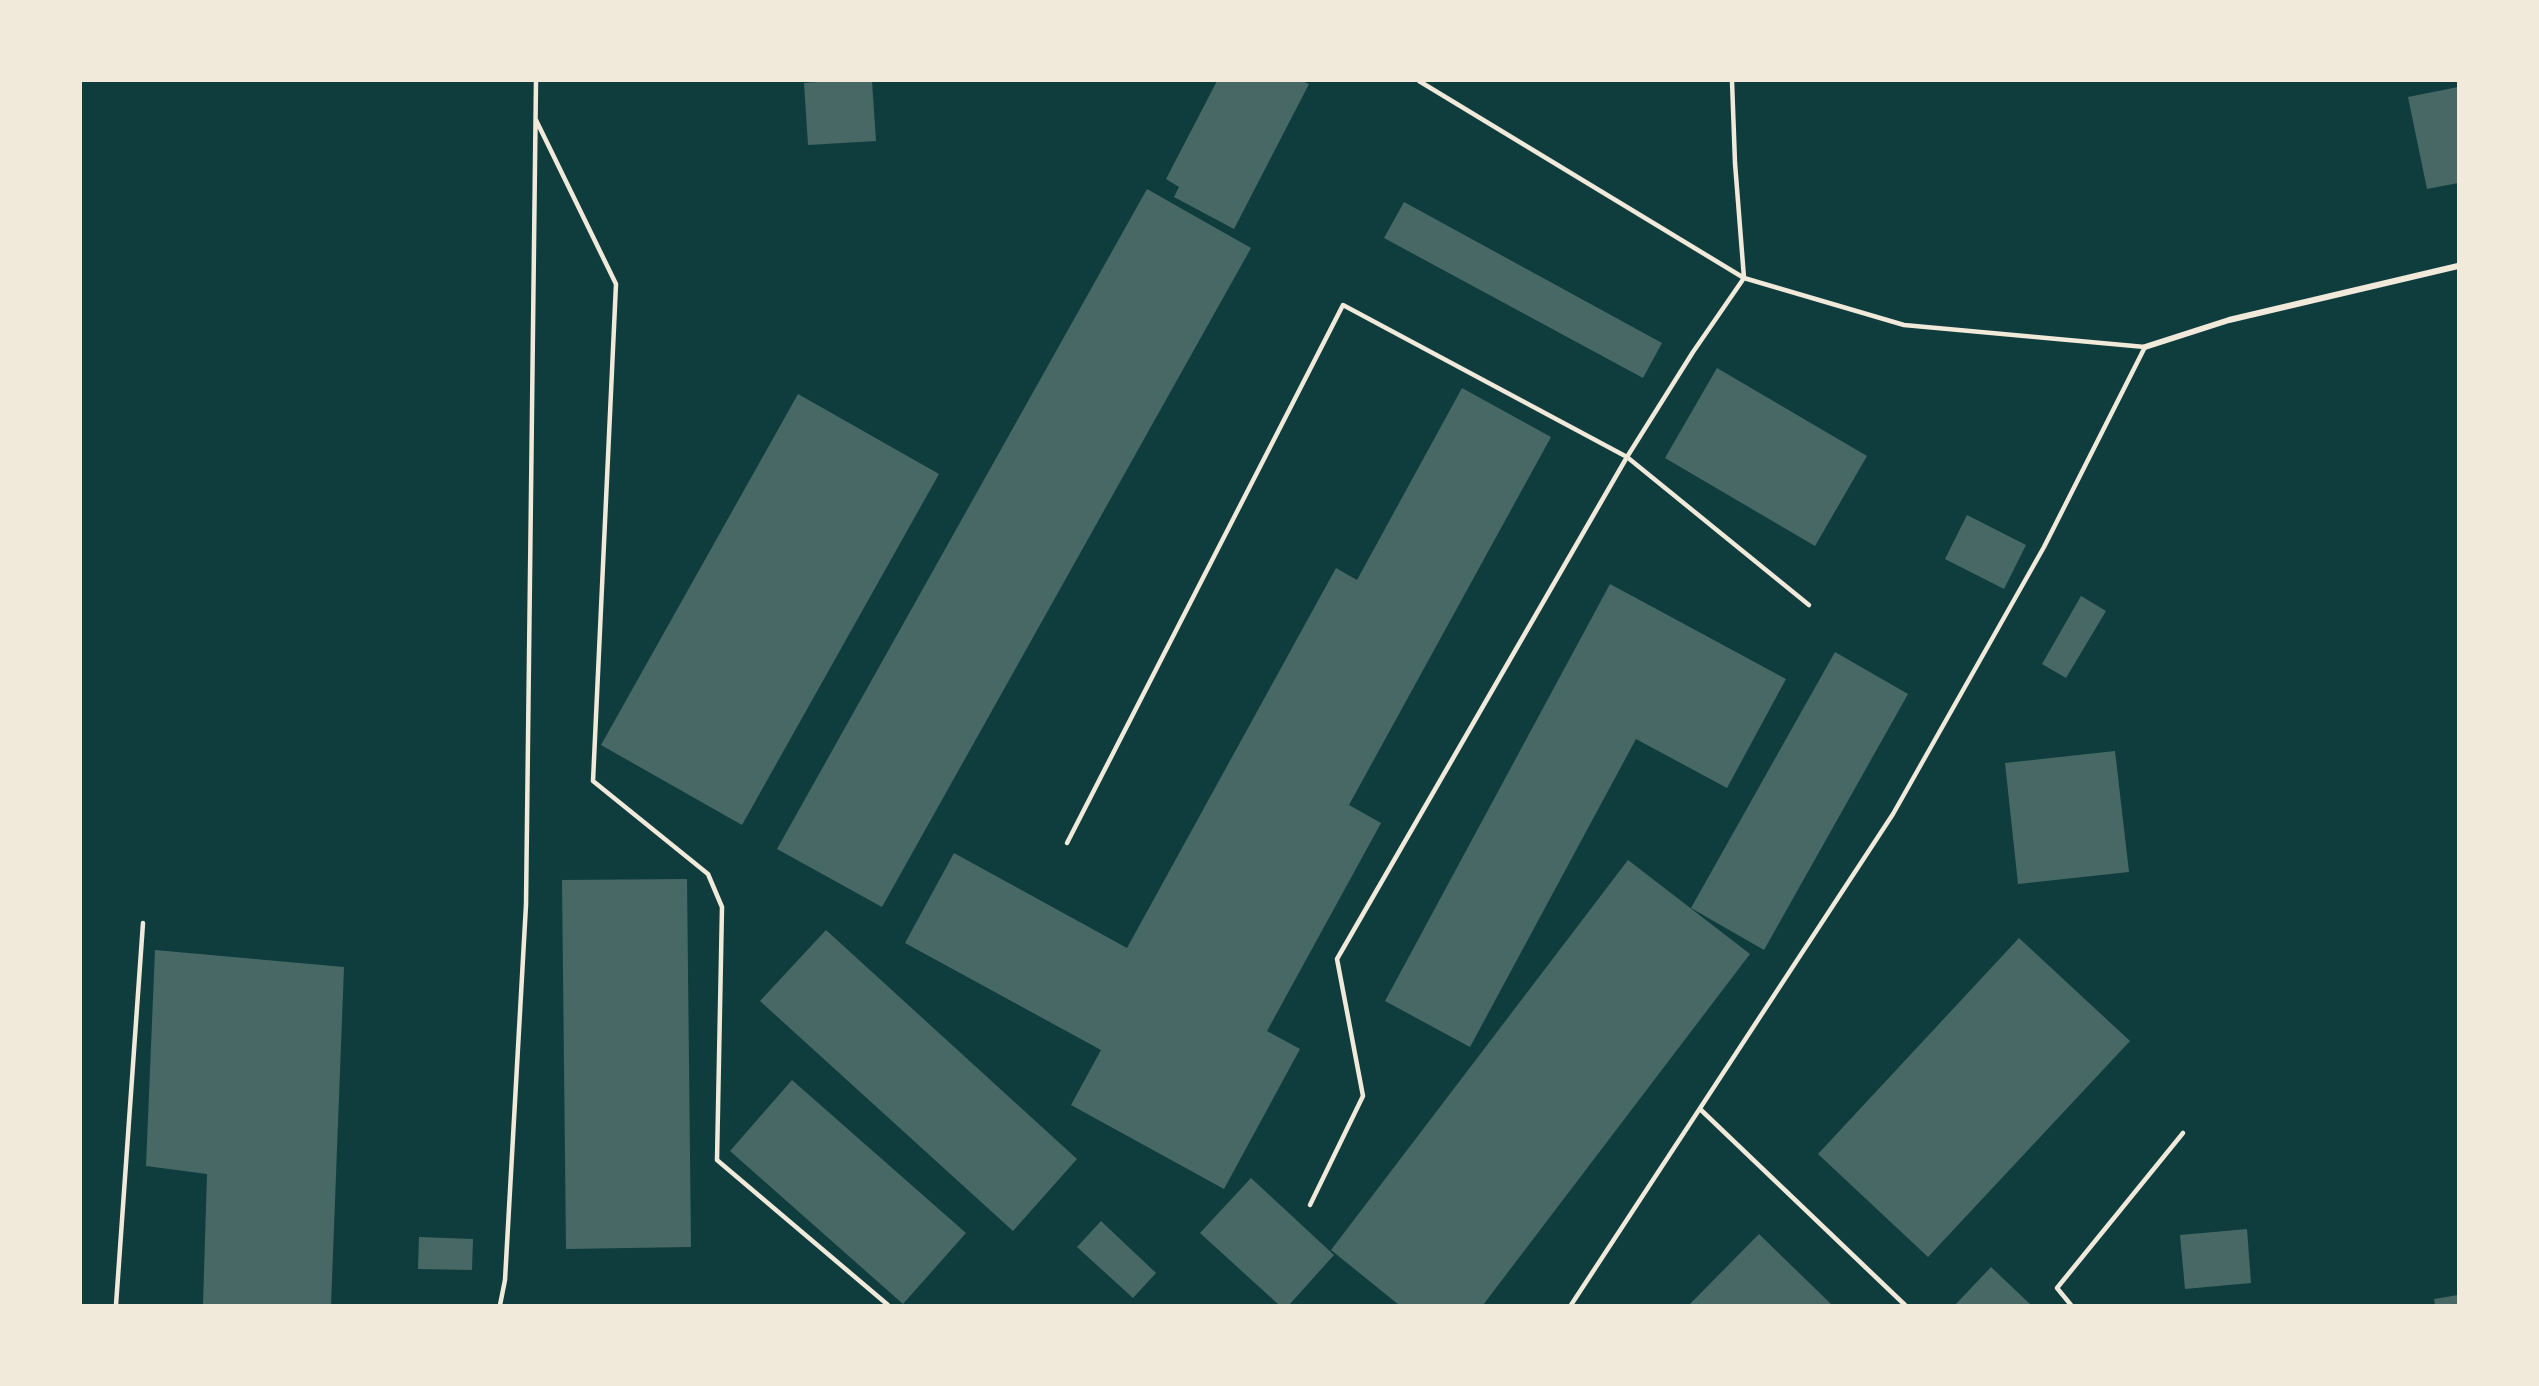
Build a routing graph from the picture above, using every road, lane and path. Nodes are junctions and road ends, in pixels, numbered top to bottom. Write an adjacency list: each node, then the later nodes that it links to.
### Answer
1 (536, 81): 4 (lane)
2 (1419, 81): 6 (lane)
3 (1732, 81): 6 (lane)
4 (536, 120): 16 (lane); 17 (lane)
5 (2458, 266): 7 (street)
6 (1744, 278): 7 (lane); 8 (lane)
7 (2145, 347): 12 (lane)
8 (1627, 457): 9 (lane); 10 (lane); 14 (lane)
9 (1809, 605)
10 (1067, 843)
11 (143, 923): 15 (lane)
12 (1700, 1109): 18 (lane); 19 (lane)
13 (2183, 1133): 20 (lane)
14 (1310, 1205)
15 (116, 1305)
16 (500, 1305)
17 (888, 1305)
18 (1571, 1305)
19 (1905, 1305)
20 (2071, 1305)

